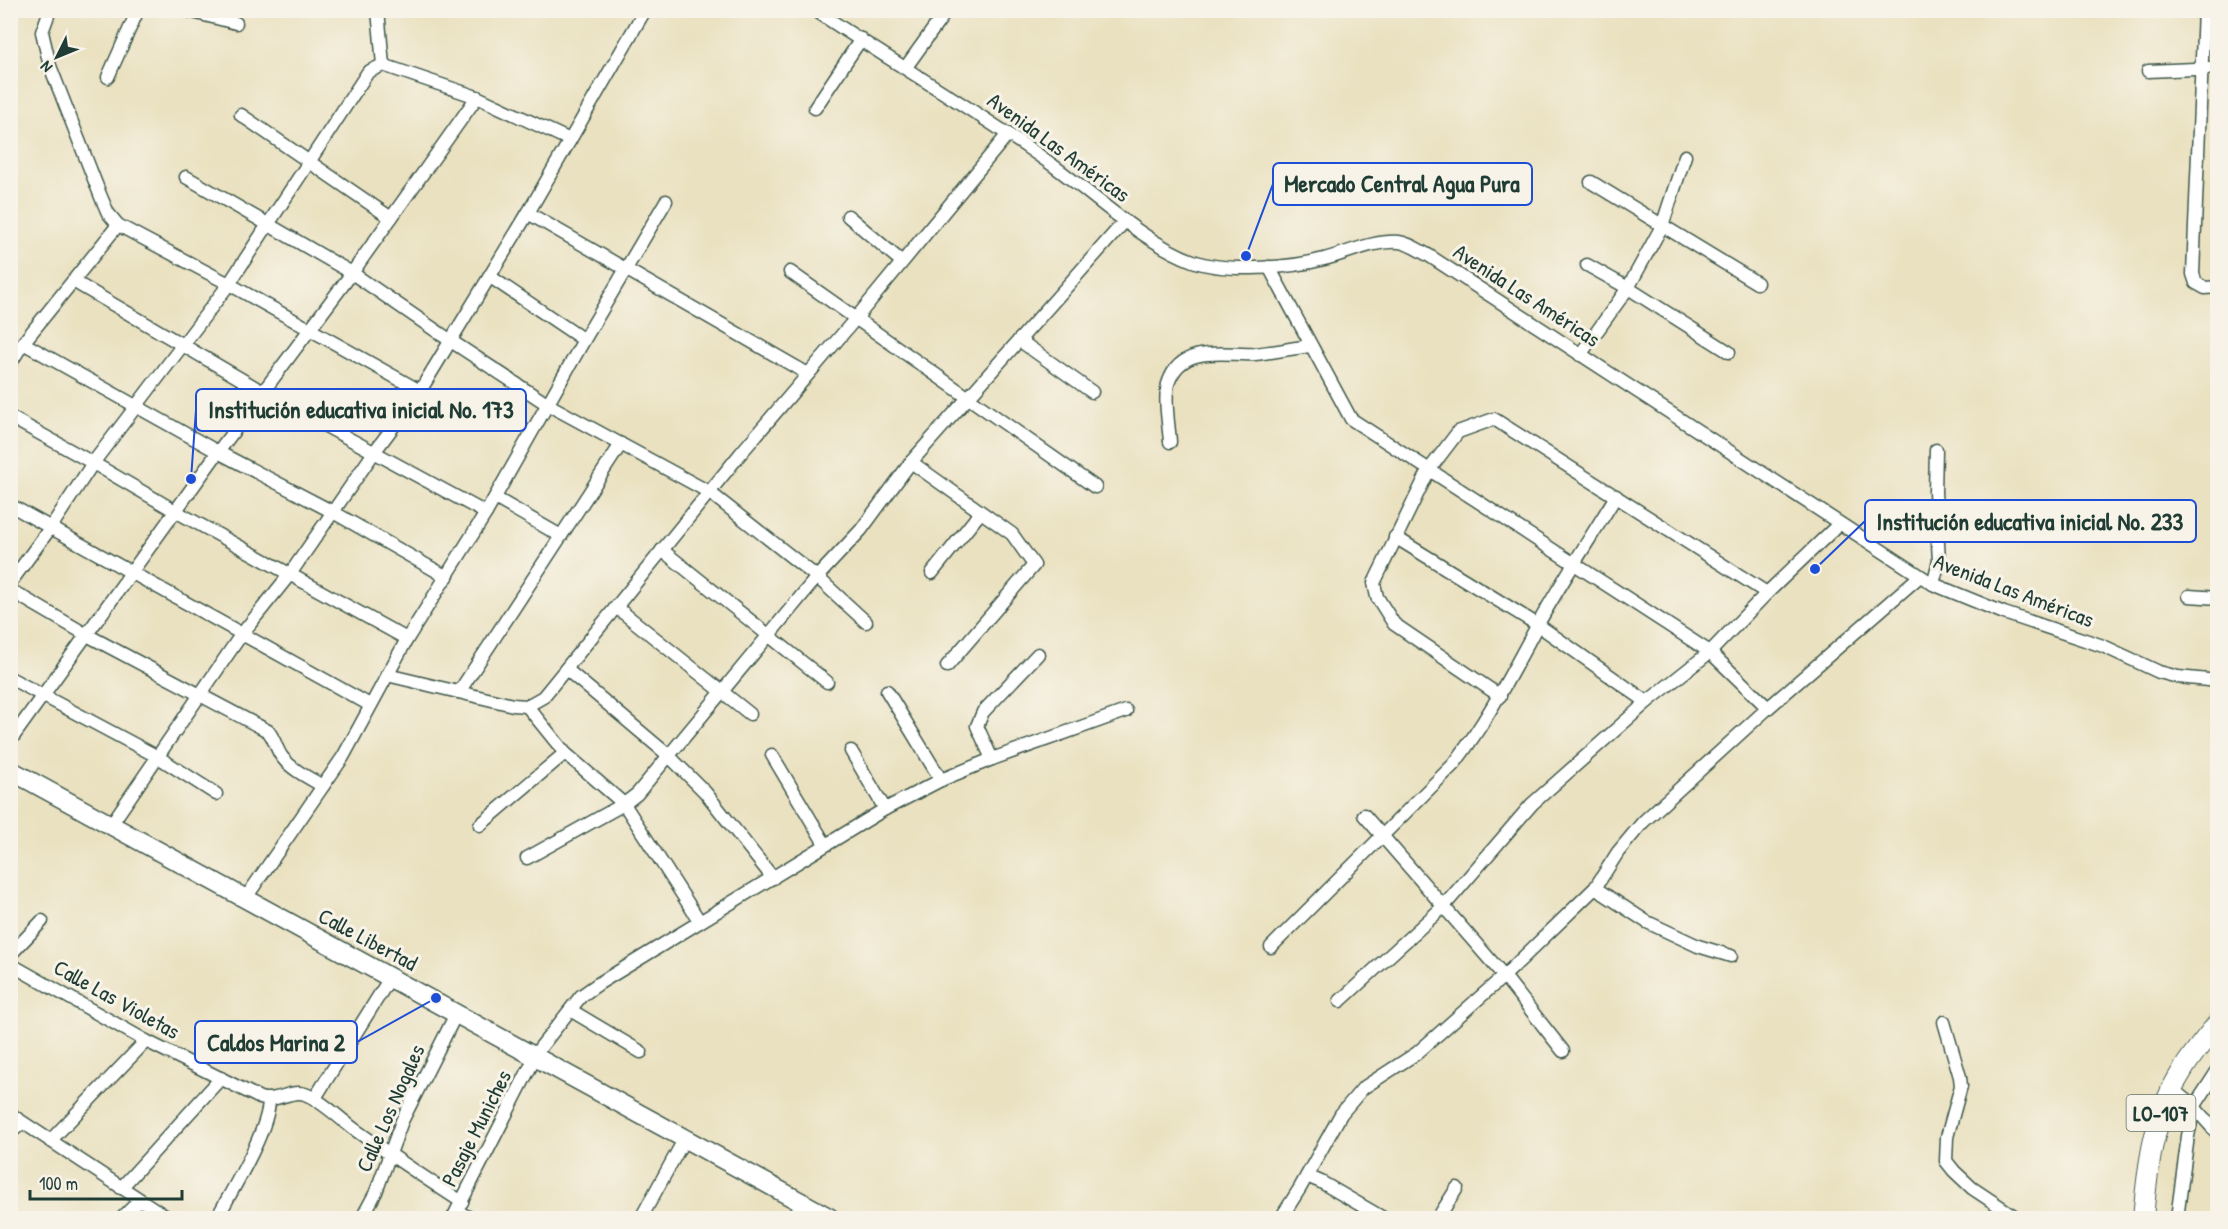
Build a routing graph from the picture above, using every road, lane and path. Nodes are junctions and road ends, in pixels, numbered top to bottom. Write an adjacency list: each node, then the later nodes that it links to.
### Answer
1 (50, 10): 33 (street)
2 (138, 10): 17 (street)
3 (185, 10): 10 (street)
4 (378, 10): 12 (street)
5 (645, 10): 22 (street)
6 (815, 10): 9 (street, Avenida Las Américas)
7 (947, 10): 13 (street)
8 (2204, 10): 15 (street)
9 (829, 14): 11 (street, Avenida Las Américas)
10 (236, 23)
11 (861, 39): 13 (street, Avenida Las Américas); 19 (street)
12 (383, 65): 18 (street); 24 (street)
13 (906, 67): 21 (street, Avenida Las Américas)
14 (2217, 68): 15 (street)
15 (2201, 69): 16 (street); 45 (street)
16 (2148, 71)
17 (108, 77)
18 (477, 97): 22 (street); 30 (street)
19 (815, 108)
20 (241, 115): 24 (street)
21 (1008, 134): 31 (street, Avenida Las Américas); 35 (street)
22 (570, 140): 28 (street)
23 (1685, 156): 34 (street)
24 (310, 162): 30 (street); 32 (street)
25 (186, 177): 32 (street)
26 (1591, 183): 34 (street)
27 (666, 201): 38 (street)
28 (528, 213): 38 (street); 41 (street)
29 (848, 216): 35 (street)
30 (391, 218): 40 (street)
31 (1125, 221): 37 (street, Avenida Las Américas); 50 (street)
32 (269, 224): 40 (street); 44 (street)
33 (118, 225): 42 (street); 44 (street)
34 (1662, 226): 43 (street); 46 (street)
35 (902, 262): 47 (street)
36 (1587, 265): 46 (street)
37 (1269, 267): 54 (street); 56 (street, Avenida Las Américas)
38 (626, 269): 49 (street); 58 (street)
39 (790, 272): 47 (street)
40 (352, 273): 48 (street); 51 (street)
41 (489, 276): 49 (street); 51 (street)
42 (73, 281): 52 (street); 53 (street)
43 (1757, 283)
44 (229, 284): 48 (street); 53 (street)
45 (2217, 287)
46 (1628, 288): 55 (street); 56 (street)
47 (857, 317): 58 (street); 62 (street)
48 (309, 328): 59 (street); 60 (street)
49 (584, 340): 63 (street)
50 (1019, 340): 61 (street); 62 (street)
51 (451, 341): 59 (street); 63 (street)
52 (23, 344): 57 (street); 64 (street)
53 (184, 345): 60 (street); 64 (street)
54 (1311, 346): 66 (street); 73 (street)
55 (1729, 352)
56 (1580, 355): 83 (street, Avenida Las Américas)
57 (10, 364)
58 (808, 374): 75 (street)
59 (420, 391): 69 (street)
60 (263, 392): 69 (street); 70 (street)
61 (1092, 392)
62 (969, 398): 71 (street); 74 (street)
63 (547, 404): 67 (street); 77 (street)
64 (135, 406): 70 (street); 72 (street)
65 (10, 417): 72 (street)
66 (1170, 441)
67 (621, 444): 75 (street); 85 (street)
68 (1936, 450): 96 (street)
69 (375, 451): 80 (street); 81 (street)
70 (218, 452): 79 (street); 80 (street)
71 (911, 462): 82 (street); 94 (street)
72 (93, 463): 79 (street); 84 (street)
73 (1429, 470): 76 (street); 86 (street); 88 (street)
74 (1095, 487)
75 (709, 492): 87 (street); 94 (street)
76 (1616, 496): 88 (street); 98 (street)
77 (495, 498): 81 (street); 85 (street)
78 (10, 505): 84 (street)
79 (177, 512): 89 (street); 91 (street)
80 (333, 512): 91 (street); 93 (street)
81 (486, 513): 93 (street)
82 (980, 513): 90 (street); 110 (street)
83 (1839, 524): 92 (street, Avenida Las Américas); 98 (street)
84 (51, 527): 89 (street); 95 (street)
85 (561, 536): 117 (street)
86 (1395, 537): 103 (street); 121 (street)
87 (662, 550): 101 (street); 106 (street)
88 (1574, 564): 103 (street); 108 (street)
89 (132, 573): 104 (street); 105 (street)
90 (932, 573)
91 (290, 574): 105 (street); 107 (street)
92 (1920, 576): 96 (street, Avenida Las Américas); 125 (street)
93 (447, 577): 107 (street)
94 (817, 577): 102 (street); 106 (street)
95 (10, 584)
96 (1933, 584): 114 (street, Avenida Las Américas)
97 (10, 590): 104 (street)
98 (1767, 593): 108 (street)
99 (2189, 596): 100 (street)
100 (2217, 598)
101 (616, 608): 111 (street); 118 (street)
102 (866, 622)
103 (1538, 625): 121 (street); 122 (street)
104 (87, 635): 119 (street); 120 (street)
105 (241, 635): 120 (street); 123 (street)
106 (769, 636): 115 (street); 118 (street)
107 (407, 639): 112 (street)
108 (1710, 652): 122 (street); 125 (street)
109 (1038, 654): 134 (street)
110 (947, 666)
111 (566, 669): 124 (street); 131 (street)
112 (387, 675): 117 (street); 123 (street)
113 (10, 678): 119 (street)
114 (2217, 681)
115 (827, 682)
116 (887, 691): 136 (street)
117 (459, 692): 124 (street)
118 (722, 693): 127 (street); 131 (street)
119 (42, 695): 128 (street); 133 (street)
120 (200, 696): 133 (street); 137 (street)
121 (1500, 696): 144 (street)
122 (1647, 702): 150 (street)
123 (370, 705): 137 (street)
124 (527, 706): 130 (street)
125 (1768, 708): 148 (street)
126 (1126, 711): 134 (street, Pasaje Muniches)
127 (750, 714)
128 (10, 741)
129 (851, 751): 140 (street)
130 (566, 753): 139 (street); 142 (street)
131 (668, 755): 139 (street); 147 (street)
132 (772, 755): 145 (street)
133 (158, 757): 138 (street); 143 (street)
134 (992, 759): 136 (street, Pasaje Muniches)
135 (10, 770): 143 (street, Calle Libertad)
136 (941, 780): 140 (street, Pasaje Muniches)
137 (323, 786): 149 (street)
138 (216, 794)
139 (624, 804): 146 (street); 152 (street)
140 (885, 809): 145 (street, Pasaje Muniches)
141 (1364, 815): 144 (street)
142 (480, 825)
143 (110, 826): 149 (street, Calle Libertad)
144 (1382, 836): 150 (street); 153 (street)
145 (825, 844): 147 (street, Pasaje Muniches)
146 (526, 858)
147 (772, 878): 152 (street, Pasaje Muniches)
148 (1594, 888): 155 (street); 157 (street)
149 (245, 899): 158 (street, Calle Libertad)
150 (1444, 906): 157 (street); 159 (street)
151 (42, 921): 154 (street)
152 (700, 922): 160 (street, Pasaje Muniches)
153 (1271, 947)
154 (10, 955)
155 (1731, 956)
156 (10, 964): 164 (street, Calle Las Violetas)
157 (1504, 976): 165 (street); 181 (street)
158 (390, 978): 161 (street, Calle Libertad); 171 (street)
159 (1340, 1001)
160 (572, 1011): 166 (street); 167 (street, Pasaje Muniches)
161 (456, 1014): 167 (street, Calle Libertad); 180 (street, Calle Los Nogales)
162 (1944, 1022): 196 (street)
163 (2217, 1023): 170 (main road, LO-107)
164 (146, 1041): 169 (street, Calle Las Violetas); 179 (street)
165 (1563, 1051)
166 (641, 1052)
167 (537, 1057): 178 (street, Calle Libertad); 185 (street, Pasaje Muniches)
168 (2217, 1071): 173 (street)
169 (221, 1078): 172 (street, Calle Las Violetas); 182 (street)
170 (2172, 1089): 173 (street); 197 (main road, LO-107)
171 (315, 1098): 172 (street); 180 (street)
172 (269, 1100): 188 (street)
173 (2194, 1107): 177 (street); 198 (street)
174 (10, 1114): 175 (street)
175 (22, 1123): 176 (street); 179 (street)
176 (10, 1133)
177 (2217, 1134)
178 (685, 1138): 191 (street); 192 (street, Calle Libertad)
179 (50, 1141): 182 (street)
180 (390, 1155): 185 (street); 189 (street, Calle Los Nogales)
181 (1307, 1176): 193 (street); 194 (street)
182 (121, 1188): 184 (street)
183 (1458, 1188): 195 (street)
184 (140, 1200): 186 (street); 187 (street)
185 (457, 1211): 190 (street)
186 (122, 1218)
187 (168, 1218)
188 (217, 1218)
189 (362, 1218)
190 (470, 1218)
191 (642, 1218)
192 (830, 1218)
193 (1281, 1218)
194 (1383, 1218)
195 (1438, 1218)
196 (2017, 1218)
197 (2143, 1218)
198 (2177, 1218)

